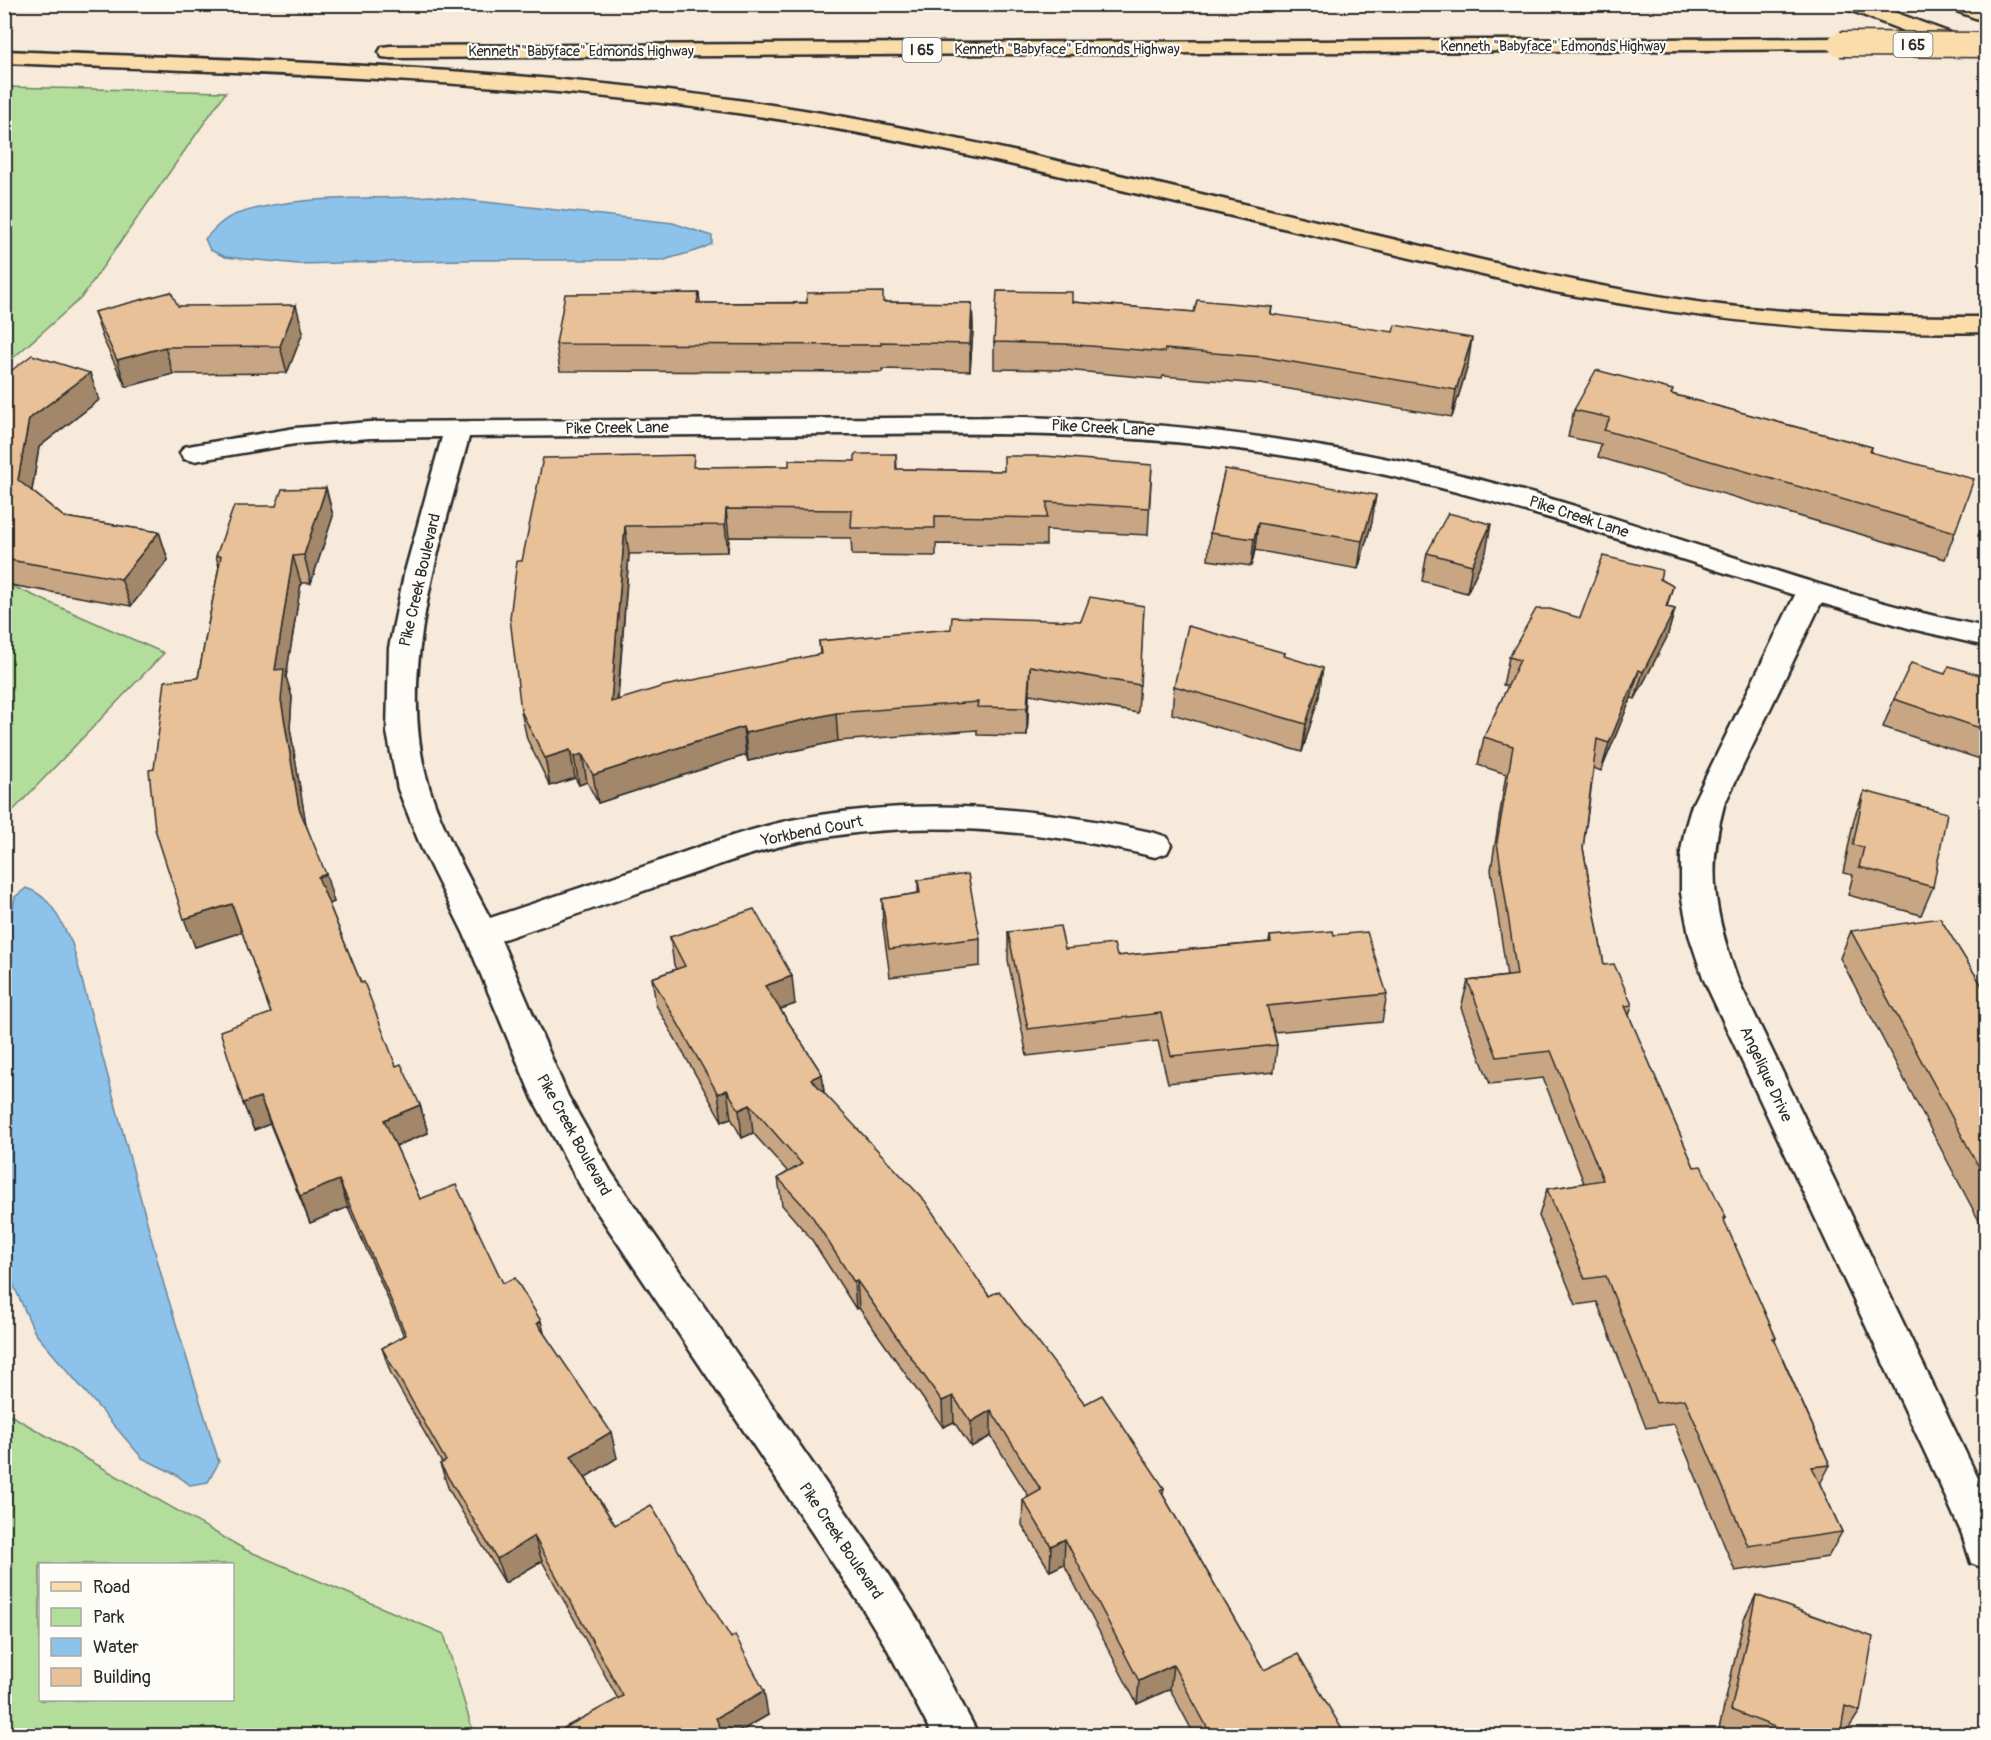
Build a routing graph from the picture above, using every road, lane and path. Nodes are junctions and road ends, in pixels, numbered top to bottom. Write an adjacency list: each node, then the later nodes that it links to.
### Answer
1 (1851, 4): 5 (main road)
2 (1955, 4): 3 (main road)
3 (1986, 16)
4 (1986, 45): 6 (main road, Kenneth "Babyface" Edmonds Highway / I 65, bridge)
5 (1986, 54)
6 (4, 56): 7 (main road)
7 (1986, 325)
8 (457, 430): 9 (street, Pike Creek Lane); 10 (street, Pike Creek Lane); 13 (street, Pike Creek Boulevard)
9 (194, 453)
10 (1812, 591): 11 (street, Pike Creek Lane); 14 (street, Angelique Drive)
11 (1986, 636)
12 (1155, 845): 13 (street, Yorkbend Court)
13 (481, 934): 15 (street, Pike Creek Boulevard)
14 (1985, 1539)
15 (957, 1736)

